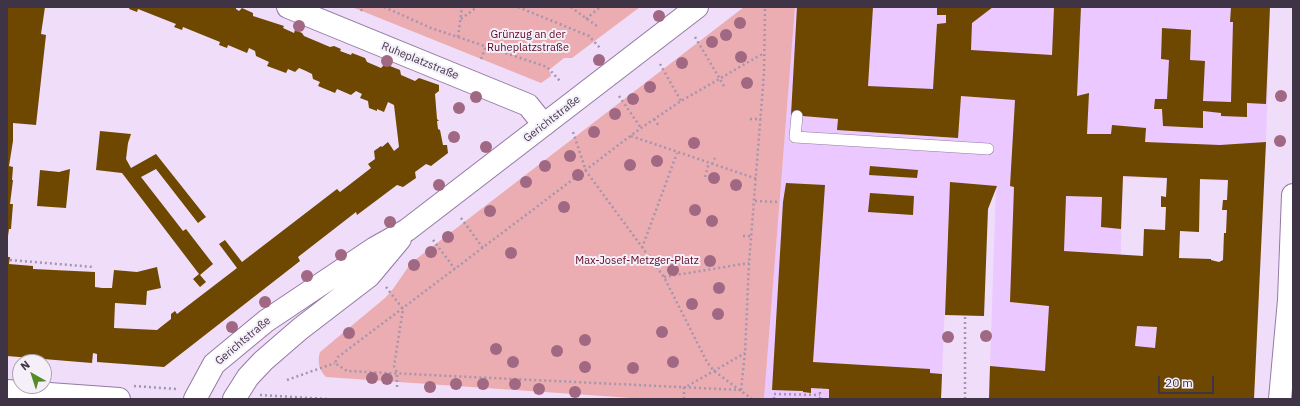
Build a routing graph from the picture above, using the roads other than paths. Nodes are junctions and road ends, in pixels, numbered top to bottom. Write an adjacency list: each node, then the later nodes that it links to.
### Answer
1 (288, 7): 4 (street, Ruheplatzstraße)
2 (697, 7): 4 (street, Gerichtstraße)
3 (796, 116): 5 (lane)
4 (544, 125): 7 (street, Gerichtstraße)
5 (988, 149)
6 (1293, 195): 14 (street)
7 (407, 230): 8 (street, Gerichtstraße); 9 (street, Gerichtstraße)
8 (284, 308): 9 (street); 12 (street, Gerichtstraße)
9 (300, 329): 13 (street, Gerichtstraße)
10 (7, 391): 11 (street)
11 (119, 399)
12 (195, 399)
13 (234, 399)
14 (1280, 399)

